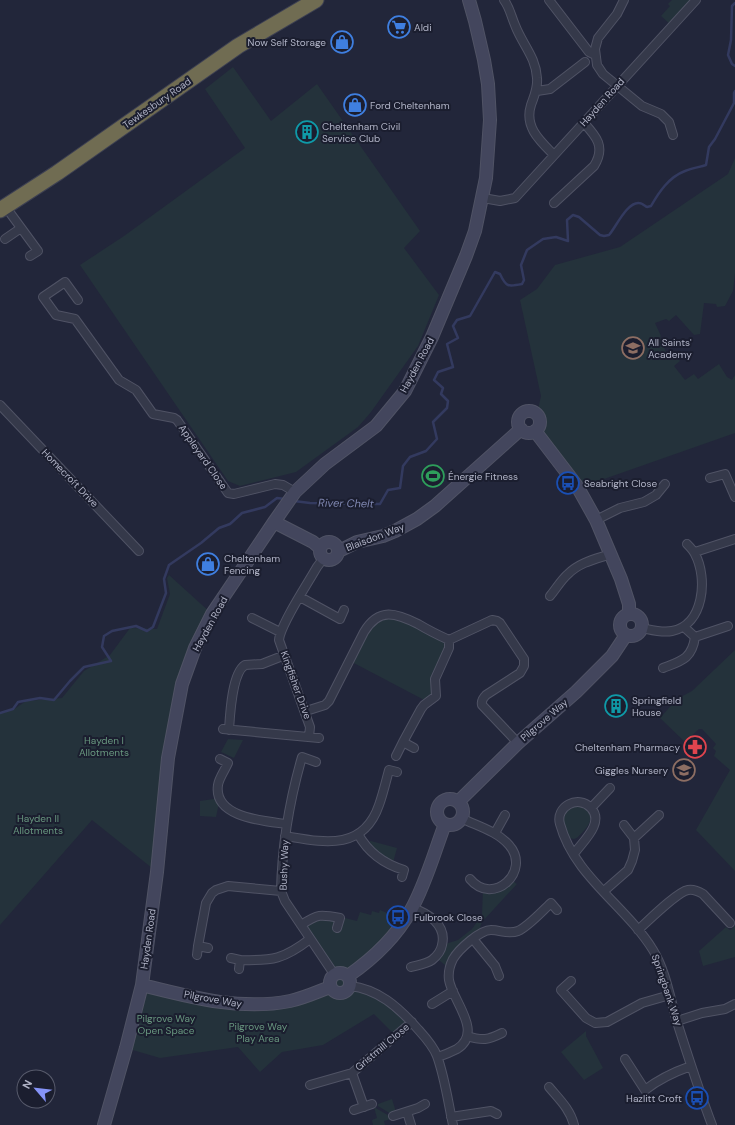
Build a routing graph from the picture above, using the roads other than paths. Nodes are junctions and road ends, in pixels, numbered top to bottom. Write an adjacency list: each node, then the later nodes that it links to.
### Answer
1 (316, 0): 16 (highway, Tewkesbury Road)
2 (469, 0): 14 (street, Hayden Road)
3 (504, 0): 10 (street)
4 (549, 0): 7 (street)
5 (624, 0): 7 (street)
6 (696, 0): 9 (street, Hayden Road)
7 (595, 55): 9 (street)
8 (584, 62): 10 (street)
9 (617, 86): 11 (street, Hayden Road); 12 (street)
10 (536, 91): 13 (street)
11 (584, 123): 13 (street, Hayden Road); 15 (street)
12 (673, 135)
13 (554, 155): 14 (street, Hayden Road)
14 (483, 198): 26 (street, Hayden Road)
15 (554, 203)
16 (3, 208): 17 (street)
17 (20, 228): 18 (street); 19 (street)
18 (5, 239)
19 (30, 256)
20 (78, 300): 26 (street, Appleyard Close)
21 (0, 405): 32 (street, Homecroft Drive)
22 (521, 429): 23 (street); 23 (street); 34 (street, Blaisdon Way)
23 (535, 431): 28 (street)
24 (710, 478): 27 (street)
25 (665, 484): 28 (street)
26 (291, 497): 29 (street, Hayden Road)
27 (735, 497)
28 (596, 520): 35 (street)
29 (274, 522): 34 (street); 97 (street, Hayden Road)
30 (735, 539): 33 (street)
31 (687, 544): 33 (street)
32 (139, 550)
33 (695, 552): 42 (street)
34 (322, 553): 37 (street)
35 (611, 554): 36 (street); 39 (street)
36 (550, 596)
37 (300, 597): 38 (street); 44 (street)
38 (344, 610)
39 (629, 614): 43 (street); 45 (street)
40 (252, 618): 44 (street)
41 (728, 626): 46 (street)
42 (684, 627): 43 (street); 46 (street)
43 (642, 628): 45 (street)
44 (280, 632): 48 (street, Kingfisher Drive)
45 (626, 635): 54 (street, Pilgrove Way)
46 (695, 637): 49 (street)
47 (449, 640): 50 (street); 53 (street); 54 (street)
48 (285, 655): 50 (street, Kingfisher Drive); 51 (street)
49 (663, 668)
50 (306, 711): 51 (street, Kingfisher Drive)
51 (308, 737): 52 (street)
52 (319, 738)
53 (403, 742): 55 (street); 56 (street)
54 (518, 743): 61 (street, Pilgrove Way)
55 (414, 748)
56 (396, 756)
57 (220, 759): 66 (street)
58 (316, 762): 66 (street, Bushy Way)
59 (397, 772): 70 (street)
60 (610, 788): 62 (street)
61 (458, 802): 65 (street); 67 (street)
62 (591, 808): 73 (street); 73 (street, Springbank Way)
63 (505, 815): 69 (street)
64 (659, 815): 72 (street)
65 (461, 818): 67 (street); 69 (street)
66 (286, 824): 71 (street, Bushy Way)
67 (445, 824): 78 (street)
68 (624, 825): 72 (street)
69 (495, 833): 75 (street)
70 (358, 834): 71 (street); 74 (street)
71 (285, 836): 76 (street, Bushy Way)
72 (634, 838): 77 (street)
73 (574, 854): 77 (street, Springbank Way)
74 (402, 877)
75 (470, 879)
76 (281, 891): 81 (street, Bushy Way); 86 (street)
77 (604, 891): 83 (street, Springbank Way)
78 (412, 908): 91 (street); 95 (street)
79 (557, 910): 85 (street)
80 (730, 923): 83 (street)
81 (301, 925): 82 (street); 84 (street, Bushy Way)
82 (338, 928)
83 (638, 930): 100 (street, Springbank Way)
84 (310, 939): 90 (street); 93 (street, Bushy Way)
85 (473, 939): 94 (street); 99 (street)
86 (198, 946): 87 (street); 88 (street)
87 (208, 948)
88 (197, 955)
89 (231, 958): 90 (street)
90 (240, 960): 92 (street)
91 (411, 968)
92 (238, 969)
93 (334, 974): 95 (street); 98 (street)
94 (499, 976)
95 (349, 981): 98 (street); 104 (street)
96 (572, 981): 100 (street)
97 (142, 985): 98 (street, Pilgrove Way); 119 (street, Hayden Road)
98 (330, 987)
99 (453, 990): 101 (street); 106 (street)
100 (670, 995): 103 (street, Springbank Way)
101 (432, 1004)
102 (735, 1004): 103 (street)
103 (677, 1021): 109 (street, Springbank Way)
104 (412, 1022): 107 (street); 110 (street, Gristmill Close)
105 (502, 1032): 106 (street)
106 (467, 1036): 107 (street)
107 (438, 1057): 118 (street)
108 (625, 1059): 109 (street)
109 (691, 1066): 122 (street, Springbank Way)
110 (352, 1073): 111 (street, Gristmill Close); 114 (street, Gristmill Close)
111 (310, 1084)
112 (548, 1087): 121 (street)
113 (425, 1104): 116 (street)
114 (354, 1110)
115 (494, 1110): 118 (street)
116 (407, 1112): 117 (street); 120 (street)
117 (393, 1116)
118 (452, 1121)
119 (104, 1125)
120 (411, 1125)
121 (574, 1125)
122 (712, 1125)

